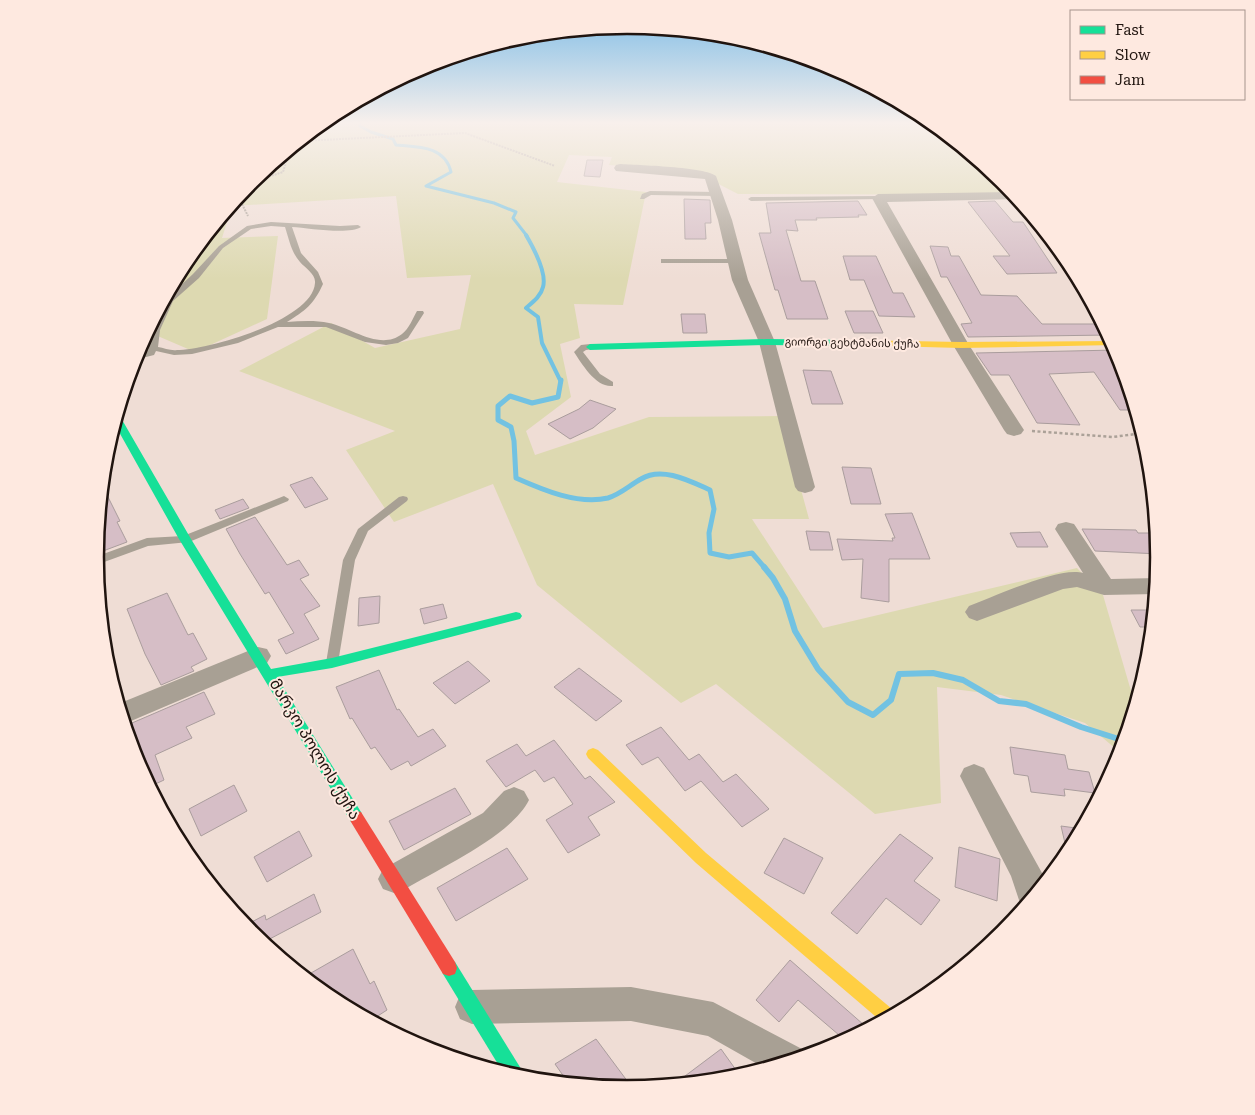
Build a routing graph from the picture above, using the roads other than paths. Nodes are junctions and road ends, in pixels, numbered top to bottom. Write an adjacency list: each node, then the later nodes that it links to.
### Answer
1 (703, 175): 2 (street)
2 (717, 194): 4 (lane); 10 (street)
3 (1006, 196): 5 (street)
4 (642, 198)
5 (878, 198): 6 (lane); 17 (street)
6 (752, 199)
7 (288, 225): 8 (lane); 11 (lane); 13 (lane)
8 (358, 227)
9 (664, 261): 10 (lane)
10 (735, 261): 15 (street)
11 (174, 297)
12 (420, 313): 13 (lane)
13 (274, 325): 19 (lane)
14 (156, 331): 19 (lane)
15 (767, 342): 17 (street, გიორგი გეხტმანის ქუჩა); 18 (street, გიორგი გეხტმანის ქუჩა); 24 (street)
16 (1105, 344): 17 (street, გიორგი გეხტმანის ქუჩა)
17 (961, 345): 23 (street)
18 (590, 347): 21 (lane)
19 (154, 348): 20 (lane)
20 (145, 355)
21 (610, 384)
22 (121, 427): 28 (street, მარკო პოლოს ქუჩა)
23 (1014, 430)
24 (805, 487)
25 (284, 499): 28 (lane)
26 (402, 499): 34 (lane)
27 (1066, 529): 31 (street)
28 (185, 538): 29 (lane); 35 (street, მარკო პოლოს ქუჩა)
29 (104, 558)
30 (1150, 586): 31 (street)
31 (1104, 587): 32 (street)
32 (977, 612)
33 (516, 616): 34 (street)
34 (332, 663): 35 (street)
35 (264, 665): 36 (street); 40 (street, მარკო პოლოს ქუჩა)
36 (128, 712)
37 (593, 754): 43 (street)
38 (974, 776): 41 (street)
39 (514, 800): 40 (street)
40 (394, 879): 42 (street, მარკო პოლოს ქუჩა)
41 (1031, 891)
42 (472, 1007): 44 (street); 45 (street, მარკო პოლოს ქუჩა)
43 (885, 1013)
44 (779, 1058)
45 (510, 1067)

